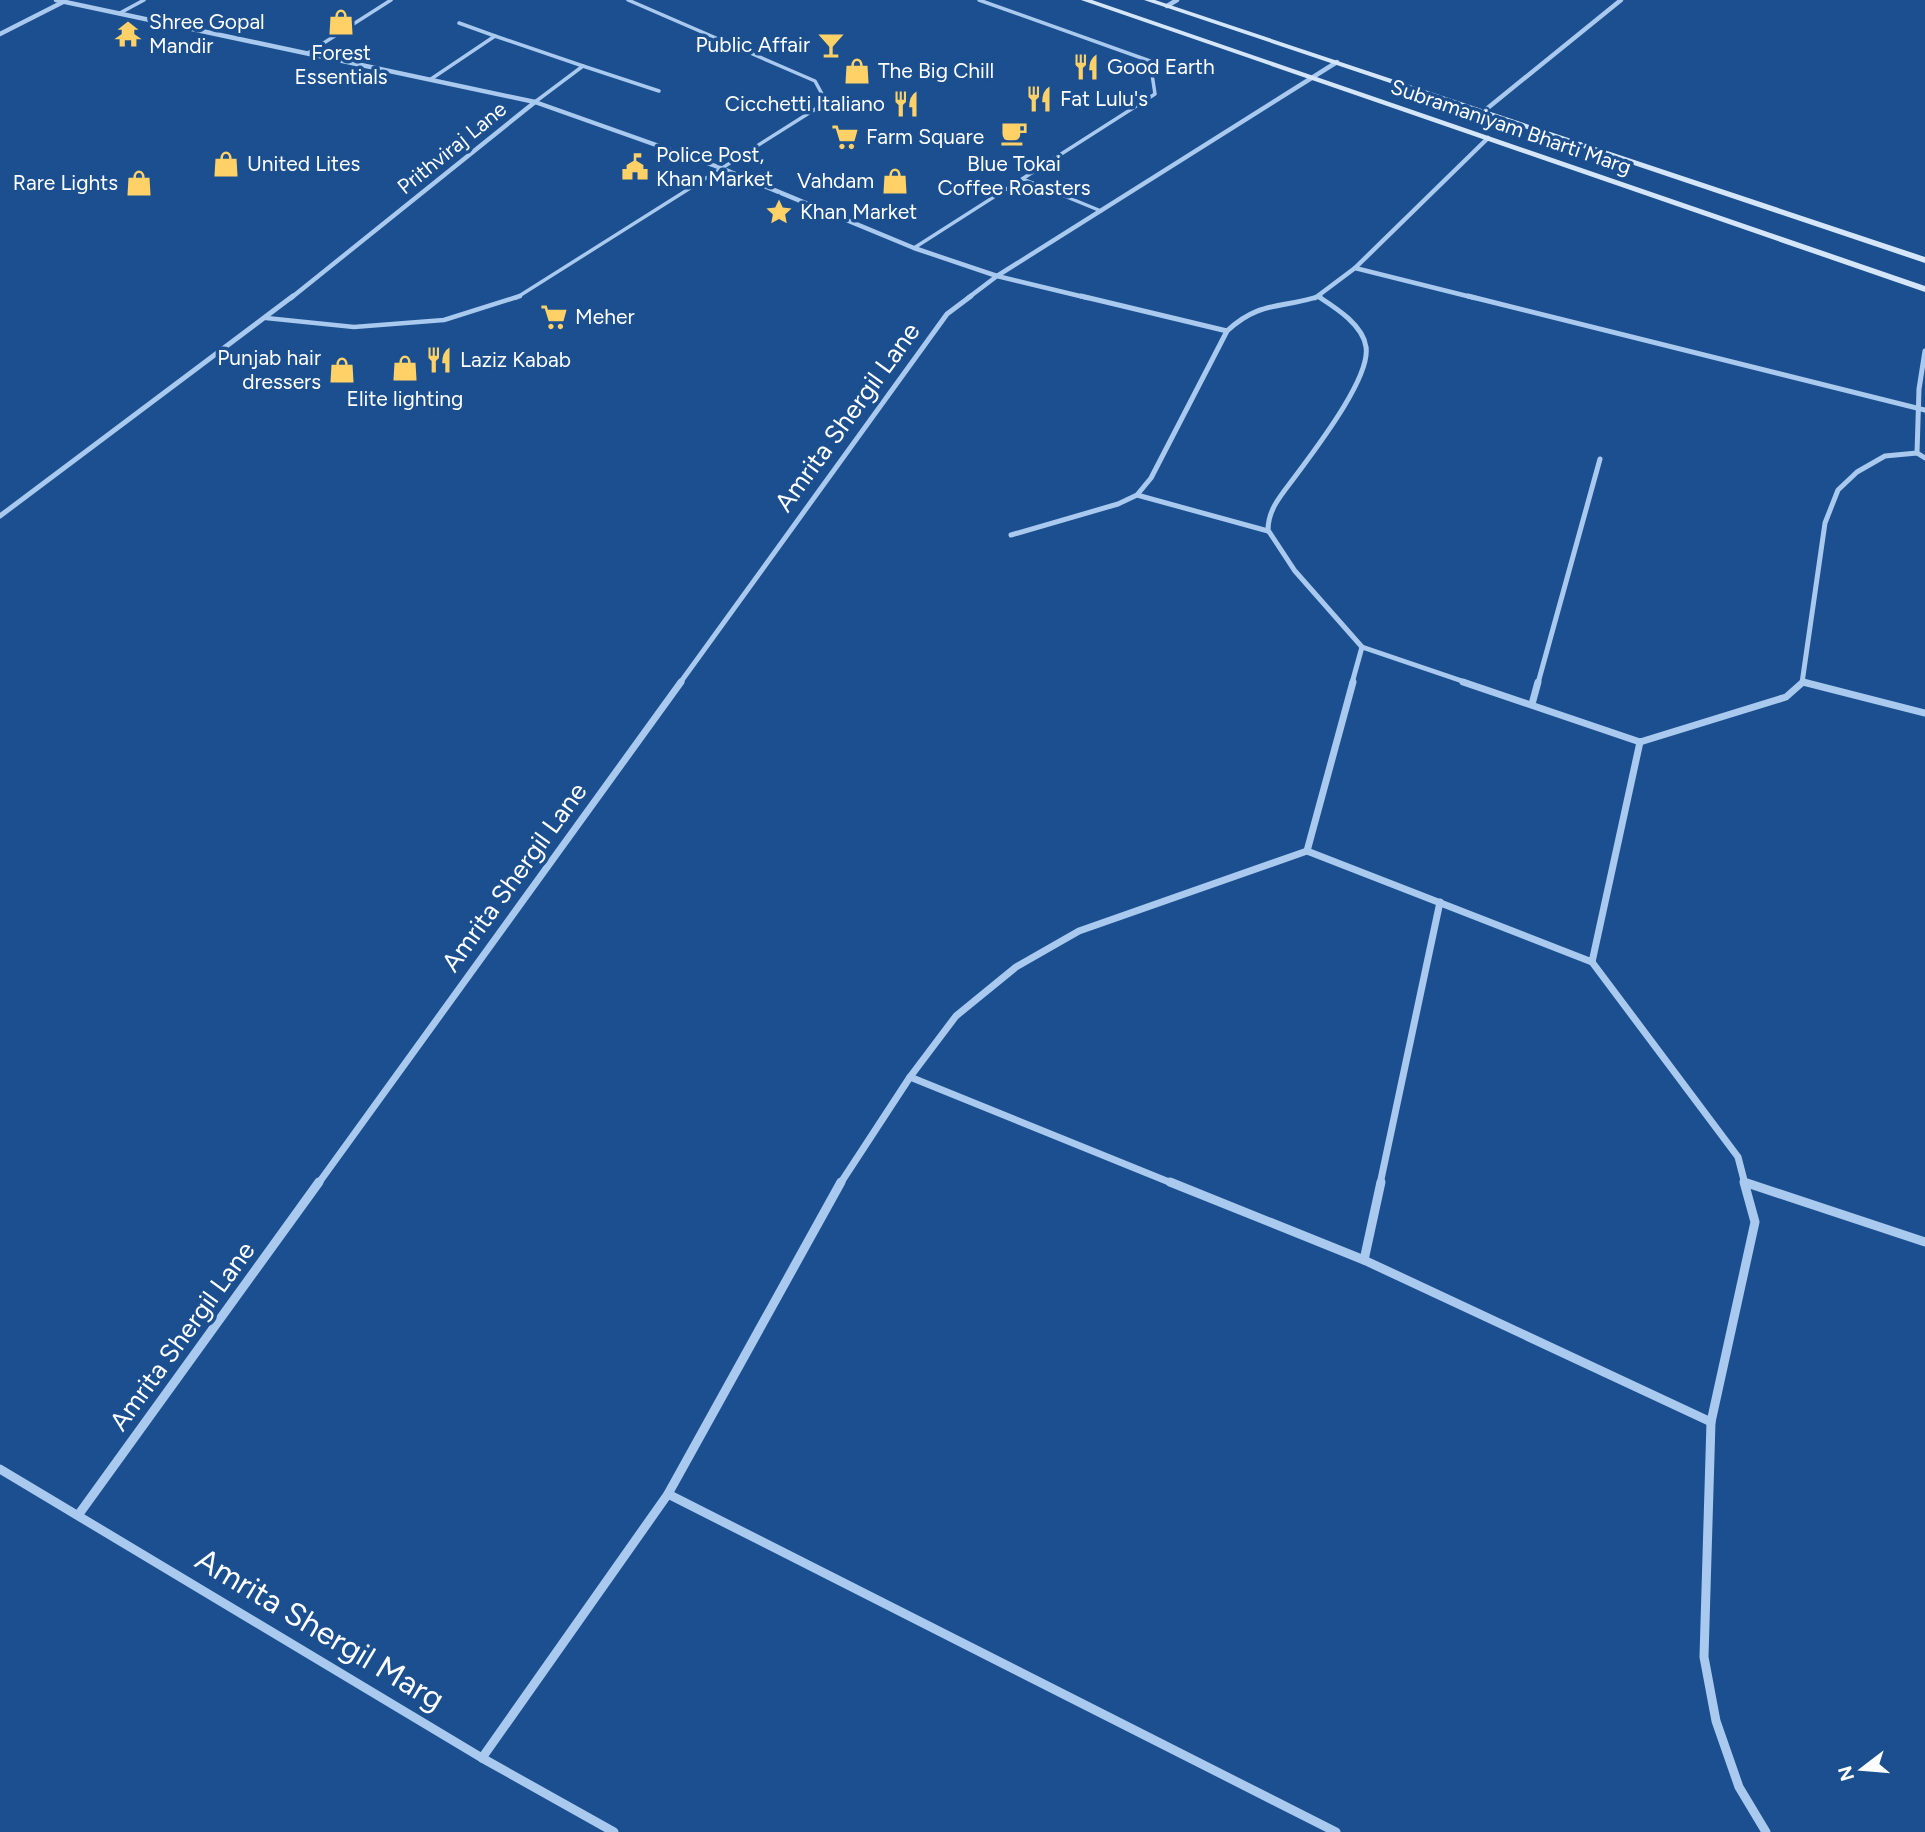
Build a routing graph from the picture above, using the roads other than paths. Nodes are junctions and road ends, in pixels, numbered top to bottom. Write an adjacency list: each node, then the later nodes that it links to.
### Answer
1 (56, 0): 10 (street, Prithviraj Lane)
2 (144, 0): 12 (lane)
3 (391, 0): 16 (lane)
4 (628, 0): 25 (lane)
5 (979, 0): 26 (lane)
6 (1085, 0): 19 (main road, Subramaniyam Bharti Marg)
7 (1148, 0): 11 (main road, Subramaniyam Bharti Marg)
8 (1177, 0): 11 (street)
9 (1621, 0): 23 (street)
10 (67, 1): 12 (street, Prithviraj Lane); 14 (street)
11 (1167, 6): 17 (main road, Subramaniyam Bharti Marg)
12 (120, 13): 16 (street, Prithviraj Lane)
13 (459, 23): 15 (lane)
14 (0, 34)
15 (495, 36): 18 (lane); 20 (lane)
16 (308, 53): 20 (street, Prithviraj Lane)
17 (1338, 62): 19 (street); 23 (main road, Subramaniyam Bharti Marg)
18 (583, 66): 21 (lane); 22 (lane)
19 (1313, 77): 24 (main road, Subramaniyam Bharti Marg); 27 (street)
20 (431, 79): 22 (street, Prithviraj Lane)
21 (659, 91)
22 (535, 102): 25 (street); 34 (street, Prithviraj Lane)
23 (1484, 111): 29 (main road, Subramaniyam Bharti Marg)
24 (1488, 138): 30 (street); 32 (main road, Subramaniyam Bharti Marg)
25 (721, 168): 28 (street); 34 (lane)
26 (1023, 179): 27 (lane); 28 (lane)
27 (1101, 211): 31 (street)
28 (914, 248): 31 (street)
29 (1925, 260)
30 (1355, 268): 33 (street); 37 (street)
31 (997, 276): 35 (street); 61 (street, Amrita Shergil Lane)
32 (1925, 289)
33 (1319, 297): 35 (street); 44 (street)
34 (266, 318): 43 (street, Prithviraj Lane)
35 (1227, 331): 42 (street)
36 (1925, 351): 37 (street)
37 (1917, 408): 38 (street); 39 (street)
38 (1925, 410)
39 (1917, 453): 40 (street); 47 (street)
40 (1925, 458)
41 (1600, 459): 48 (street)
42 (1137, 495): 44 (street); 45 (street)
43 (0, 516)
44 (1268, 531): 46 (street)
45 (1011, 535)
46 (1362, 647): 48 (street); 51 (street)
47 (1803, 682): 49 (street); 50 (street)
48 (1532, 704): 50 (street)
49 (1925, 713)
50 (1640, 742): 53 (street)
51 (1307, 851): 52 (street); 54 (street)
52 (1440, 902): 53 (street); 57 (street)
53 (1592, 962): 55 (street)
54 (910, 1077): 57 (street); 60 (street)
55 (1747, 1183): 56 (street); 58 (street)
56 (1925, 1242)
57 (1364, 1259): 58 (street)
58 (1712, 1422): 65 (street)
59 (0, 1469): 61 (street, Amrita Shergil Marg)
60 (668, 1494): 62 (street); 64 (street)
61 (79, 1514): 62 (street, Amrita Shergil Marg)
62 (482, 1758): 63 (street, Amrita Shergil Marg)
63 (614, 1832)
64 (1336, 1832)
65 (1766, 1832)

